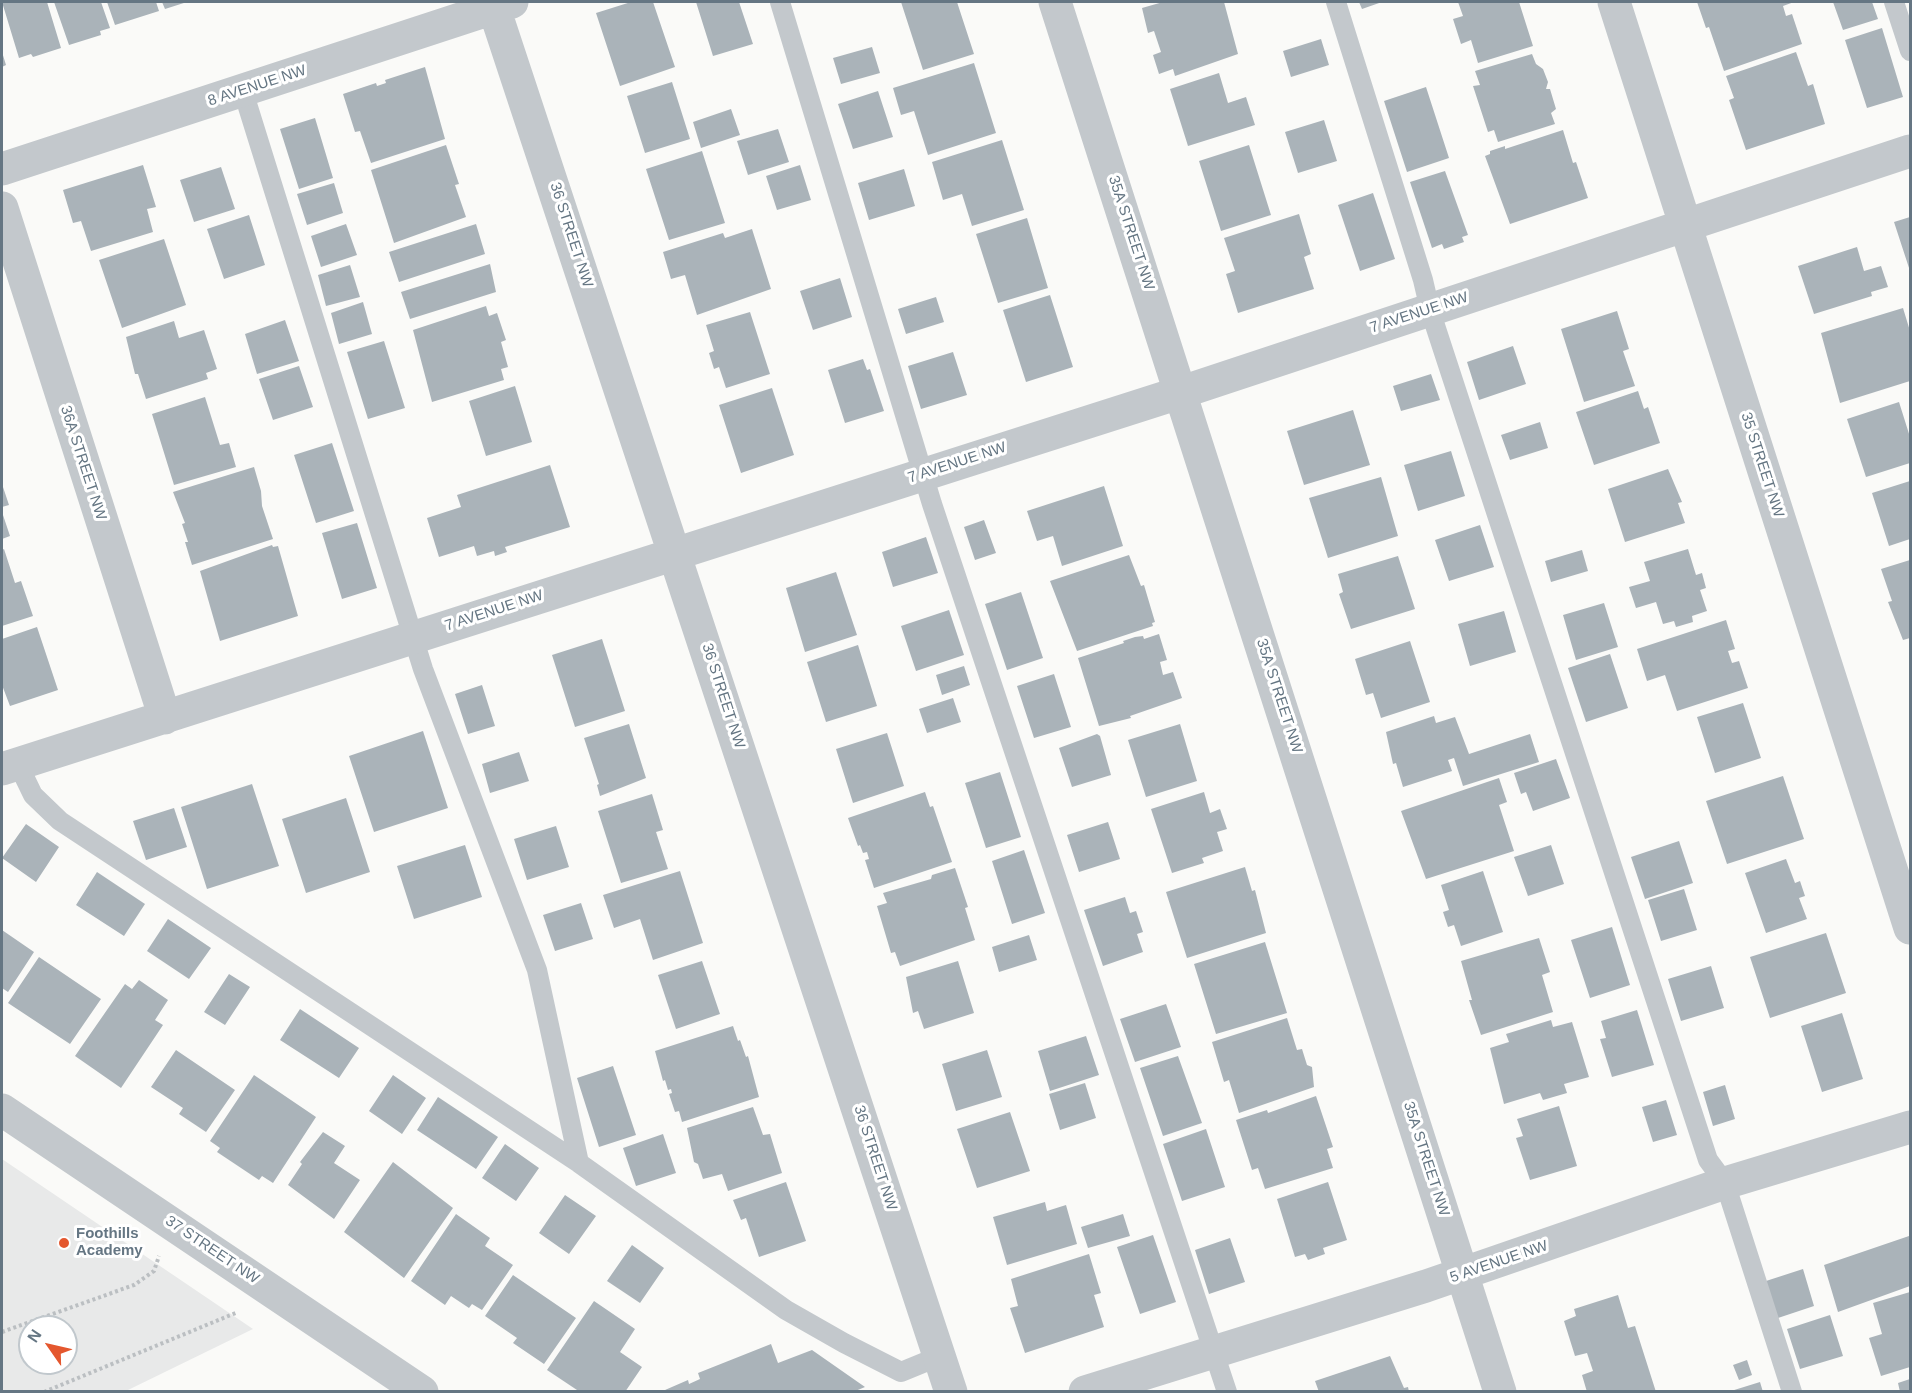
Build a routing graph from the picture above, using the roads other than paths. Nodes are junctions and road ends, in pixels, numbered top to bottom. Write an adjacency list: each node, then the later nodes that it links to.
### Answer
1 (780, 2): 15 (lane)
2 (1055, 2): 14 (street, 35A STREET NW)
3 (1336, 2): 13 (lane)
4 (1614, 2): 12 (street, 35 STREET NW)
5 (1894, 2): 7 (lane)
6 (500, 4): 8 (street, 8 AVENUE NW); 16 (street, 36 STREET NW)
7 (1911, 51)
8 (243, 91): 10 (street, 8 AVENUE NW); 17 (lane)
9 (1911, 151): 12 (street, 7 AVENUE NW)
10 (2, 169)
11 (2, 208): 18 (street, 36A STREET NW)
12 (1686, 226): 13 (street, 7 AVENUE NW); 20 (street, 35 STREET NW)
13 (1430, 310): 14 (street, 7 AVENUE NW); 24 (lane)
14 (1182, 392): 15 (street, 7 AVENUE NW); 25 (street, 35A STREET NW)
15 (923, 474): 16 (street, 7 AVENUE NW); 26 (lane)
16 (675, 553): 17 (street, 7 AVENUE NW); 27 (street, 36 STREET NW)
17 (413, 637): 18 (street, 7 AVENUE NW); 23 (lane)
18 (165, 718): 19 (street, 7 AVENUE NW)
19 (10, 767): 23 (lane)
20 (1911, 928)
21 (2, 1110): 28 (street, 37 STREET NW)
22 (1911, 1126): 24 (street, 5 AVENUE NW)
23 (579, 1163): 27 (lane)
24 (1725, 1183): 25 (street, 5 AVENUE NW); 33 (lane)
25 (1463, 1274): 26 (street, 5 AVENUE NW); 32 (street, 35A STREET NW)
26 (1211, 1352): 30 (street, 5 AVENUE NW); 31 (lane)
27 (940, 1356): 29 (street, 36 STREET NW)
28 (422, 1392)
29 (951, 1392)
30 (1085, 1392)
31 (1227, 1392)
32 (1500, 1392)
33 (1792, 1392)

